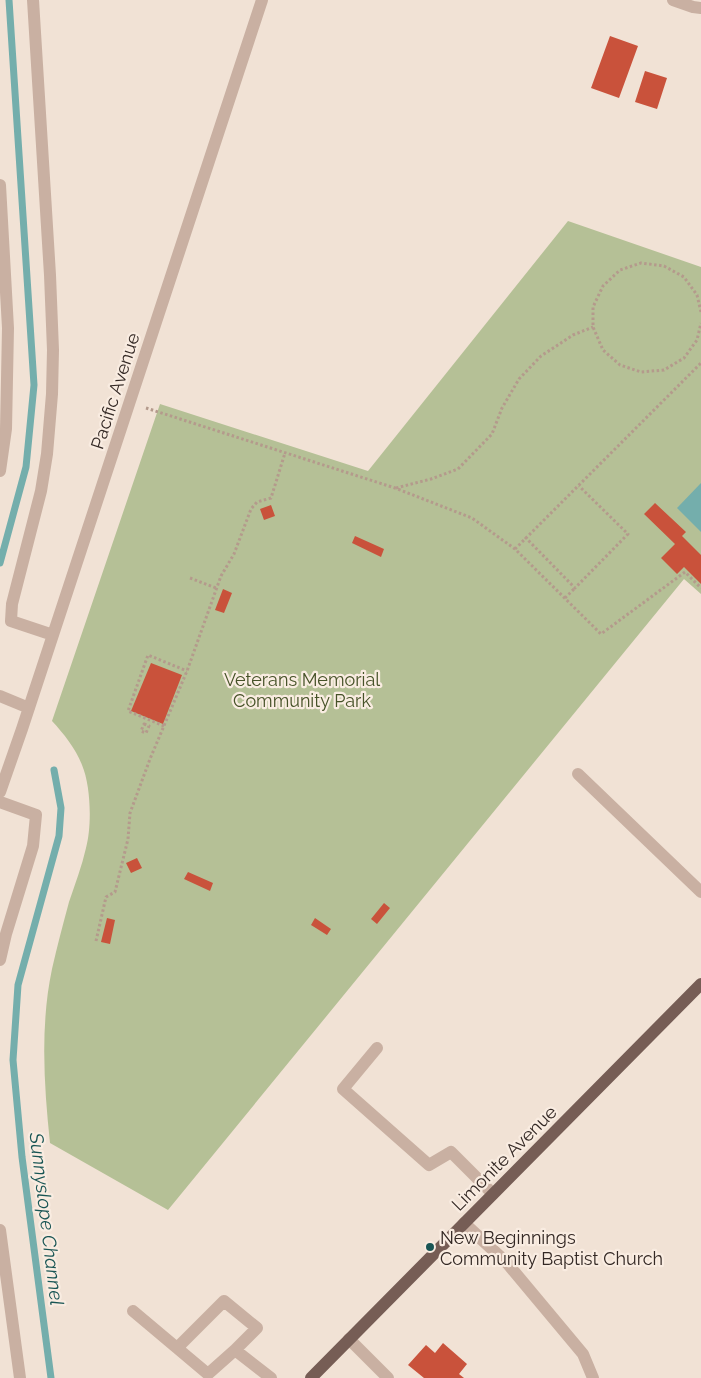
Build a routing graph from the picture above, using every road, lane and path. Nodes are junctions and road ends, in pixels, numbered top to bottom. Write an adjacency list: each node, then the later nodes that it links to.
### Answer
1 (33, 0): 22 (street)
2 (262, 0): 22 (street, Pacific Avenue)
3 (673, 0): 4 (street)
4 (701, 8)
5 (0, 185): 12 (street)
6 (701, 312): 8 (path)
7 (701, 323): 8 (path)
8 (593, 327): 14 (path)
9 (701, 363): 13 (path)
10 (146, 408): 11 (path)
11 (285, 453): 14 (path); 18 (path)
12 (0, 471)
13 (579, 486): 15 (path); 19 (path)
14 (396, 488): 16 (path)
15 (525, 537): 16 (path); 19 (path)
16 (515, 549): 21 (path)
17 (190, 578): 18 (path)
18 (216, 588): 23 (path)
19 (575, 588): 21 (path)
20 (701, 588): 21 (path)
21 (565, 598)
22 (53, 635): 25 (street, Pacific Avenue)
23 (187, 671): 26 (path); 26 (path)
24 (0, 696): 25 (street)
25 (29, 708): 28 (street, Pacific Avenue)
26 (164, 726): 31 (path)
27 (578, 774): 30 (street)
28 (0, 792)
29 (0, 802): 32 (street)
30 (701, 892)
31 (96, 941)
32 (0, 960)
33 (701, 984): 35 (main road, Limonite Avenue)
34 (377, 1048): 35 (street)
35 (493, 1194): 36 (main road, Limonite Avenue)
36 (464, 1223): 39 (main road, Limonite Avenue); 46 (street)
37 (0, 1230): 42 (street)
38 (133, 1311): 40 (street)
39 (349, 1339): 44 (main road, Limonite Avenue); 45 (street)
40 (177, 1348): 41 (street); 41 (street)
41 (235, 1350): 43 (street)
42 (20, 1378)
43 (271, 1378)
44 (311, 1378)
45 (388, 1378)
46 (593, 1378)

